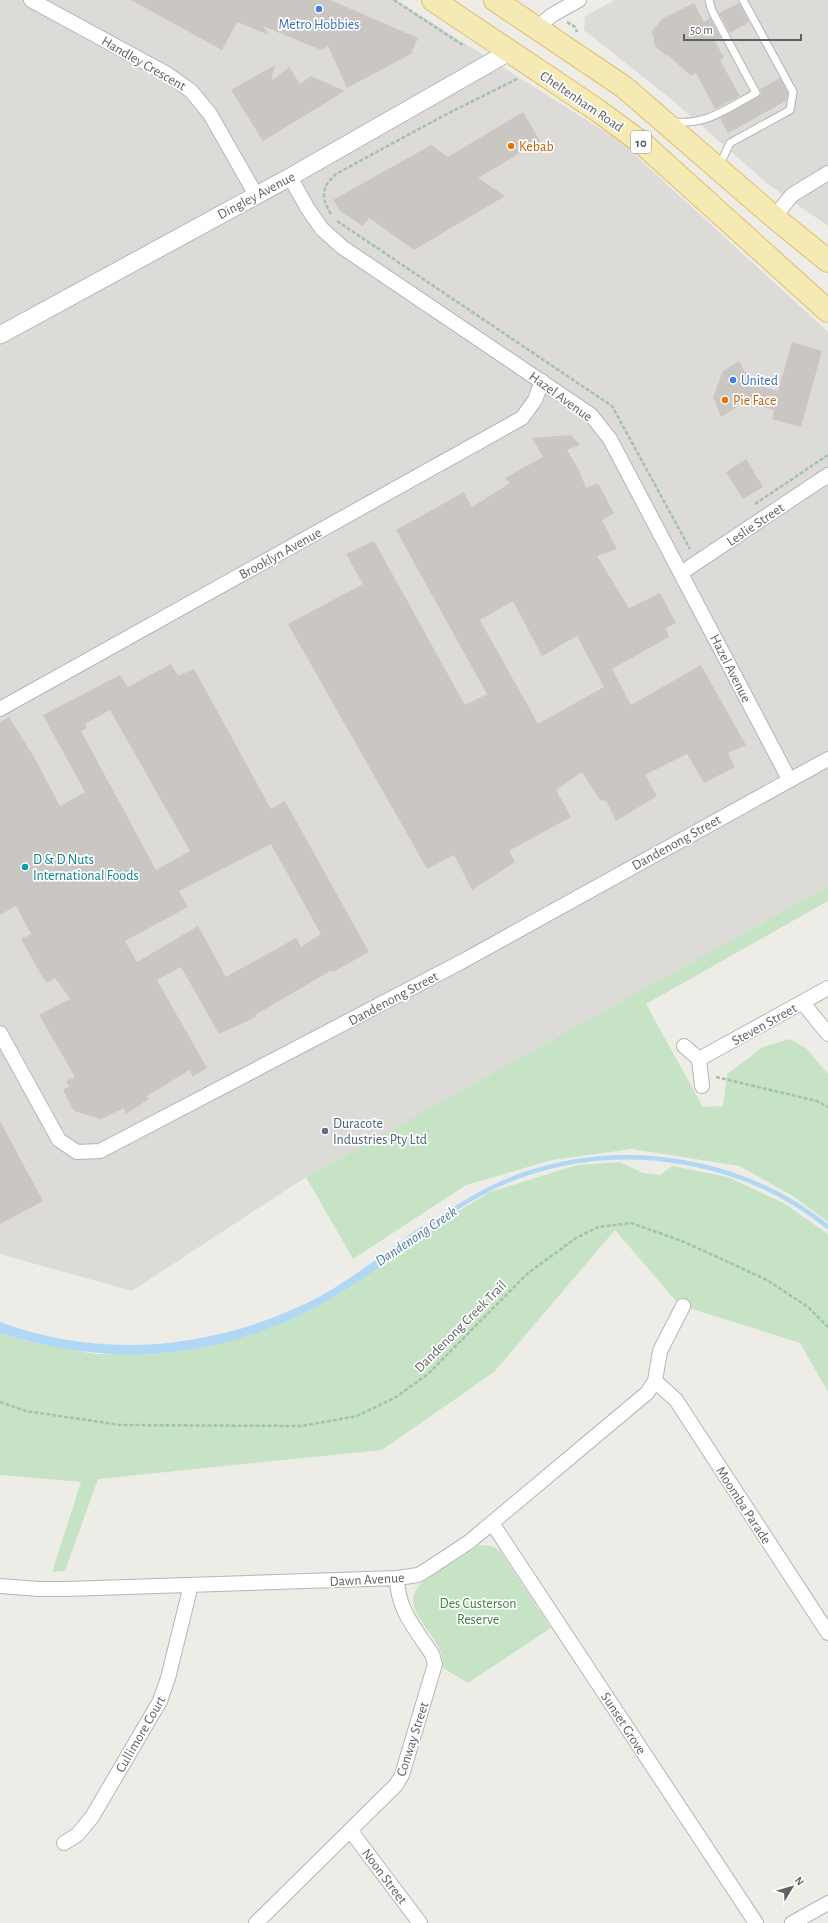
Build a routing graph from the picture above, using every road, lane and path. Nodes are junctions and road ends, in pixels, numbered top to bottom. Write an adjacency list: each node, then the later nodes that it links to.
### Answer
1 (31, 0): 15 (street, Handley Crescent)
2 (433, 0): 9 (main road, Cheltenham Road / 10)
3 (495, 0): 7 (main road, 10)
4 (579, 0): 7 (street)
5 (710, 0): 11 (lane)
6 (743, 0): 12 (lane)
7 (544, 22): 8 (main road, 10); 8 (path); 9 (main road)
8 (569, 49): 11 (main road, 10)
9 (509, 52): 10 (main road, Cheltenham Road / 10); 14 (street, Dingley Avenue)
10 (538, 71): 18 (main road, Cheltenham Road / 10); 22 (path)
11 (664, 121): 12 (main road, 10)
12 (718, 168): 16 (main road, 10)
13 (828, 173): 16 (street)
14 (290, 177): 15 (street, Dingley Avenue); 20 (street, Hazel Avenue)
15 (256, 195): 19 (street, Dingley Avenue)
16 (774, 217): 17 (main road, 10)
17 (828, 260)
18 (828, 311)
19 (0, 335)
20 (542, 381): 23 (street, Hazel Avenue); 24 (street, Brooklyn Avenue)
21 (828, 476): 22 (street, Leslie Street)
22 (698, 562): 23 (street, Leslie Street)
23 (681, 573): 26 (street, Hazel Avenue)
24 (0, 709)
25 (828, 759): 26 (street, Dandenong Street)
26 (788, 779): 29 (street, Dandenong Street)
27 (828, 988): 28 (street, Steven Street)
28 (803, 1003): 30 (street); 32 (street, Steven Street)
29 (0, 1033)
30 (828, 1034)
31 (684, 1046): 32 (street)
32 (699, 1059): 33 (street)
33 (701, 1079): 34 (path)
34 (828, 1107)
35 (683, 1306): 37 (street, Dawn Avenue)
36 (828, 1327): 38 (path, Dandenong Creek Trail)
37 (655, 1381): 39 (street, Dawn Avenue); 43 (street, Moomba Parade)
38 (0, 1402)
39 (492, 1523): 40 (street, Dawn Avenue); 49 (street, Sunset Grove)
40 (397, 1578): 41 (street, Dawn Avenue); 44 (street, Conway Street)
41 (191, 1585): 42 (street, Dawn Avenue); 45 (street, Cullimore Court)
42 (0, 1586)
43 (828, 1633)
44 (350, 1830): 47 (street, Conway Street); 48 (street, Noon Street)
45 (64, 1843)
46 (828, 1903): 50 (street)
47 (256, 1923)
48 (420, 1923)
49 (756, 1923)
50 (792, 1923)

